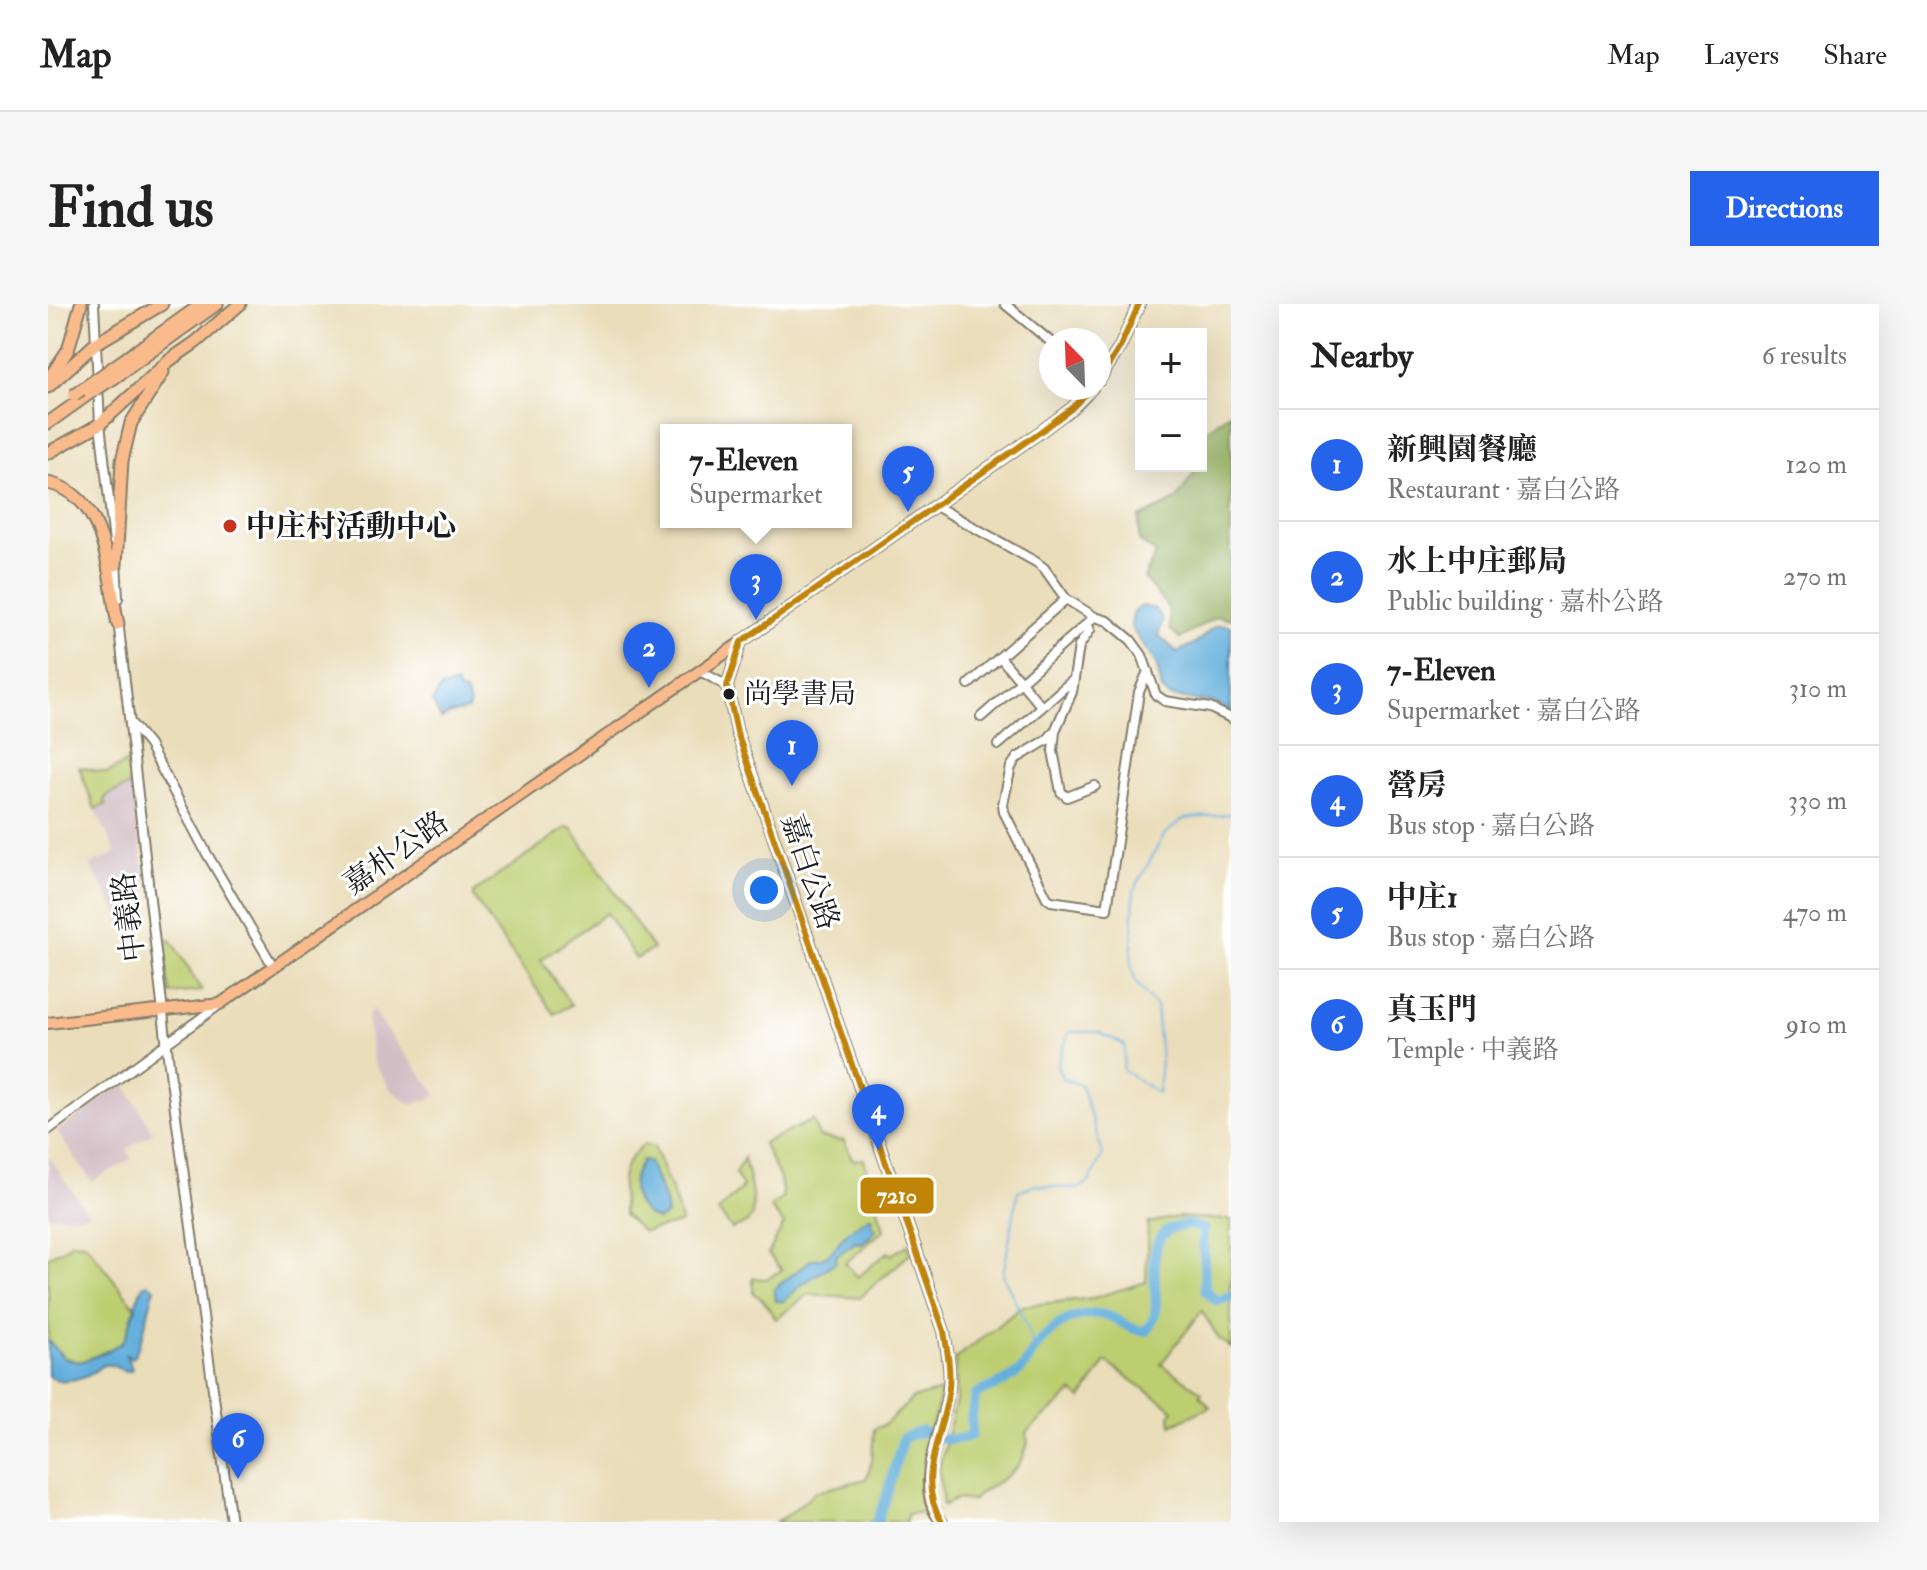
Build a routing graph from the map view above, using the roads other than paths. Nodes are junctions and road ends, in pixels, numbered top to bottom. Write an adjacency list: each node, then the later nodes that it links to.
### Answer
1 (81, 304): 14 (highway)
2 (94, 304): 10 (street, 中義路)
3 (162, 304): 10 (highway)
4 (202, 304): 13 (highway)
5 (217, 304): 13 (highway)
6 (240, 304): 11 (highway)
7 (1005, 304): 9 (street)
8 (1139, 304): 12 (main road)
9 (1039, 332)
10 (95, 344): 15 (highway); 19 (street, 中義路)
11 (170, 360): 19 (highway); 23 (highway)
12 (1111, 361)
13 (113, 373): 17 (highway, bridge); 18 (highway, bridge)
14 (48, 380)
15 (48, 387)
16 (1080, 400): 22 (main road)
17 (48, 414)
18 (48, 423)
19 (100, 424): 20 (highway); 23 (street, 中義路)
20 (48, 453)
21 (48, 483): 26 (highway)
22 (934, 505): 24 (street); 27 (main road)
23 (116, 565): 26 (street, 中義路)
24 (1066, 599): 25 (street); 28 (street)
25 (1091, 620): 30 (street); 31 (street); 32 (street)
26 (118, 624): 38 (street, 中義路)
27 (741, 642): 29 (main road, 嘉朴公路); 34 (main road, 嘉白公路)
28 (1000, 657): 32 (street); 33 (street)
29 (700, 671): 34 (street); 42 (main road, 嘉朴公路)
30 (1148, 671): 37 (street); 39 (street)
31 (1073, 680): 35 (street); 39 (street)
32 (1021, 682): 35 (street); 36 (street)
33 (969, 684)
34 (727, 686): 49 (main road, 嘉白公路)
35 (1041, 706): 40 (street)
36 (981, 717)
37 (1231, 718)
38 (129, 720): 42 (street); 44 (street, 中義路)
39 (1055, 731): 41 (street)
40 (998, 745)
41 (1095, 786)
42 (273, 966): 43 (main road, 嘉朴公路)
43 (220, 1004): 44 (main road, 嘉朴公路); 46 (street)
44 (164, 1011): 45 (main road, 嘉朴公路); 46 (street, 中義路)
45 (48, 1023)
46 (167, 1042): 47 (street); 48 (street, 中義路)
47 (48, 1130)
48 (231, 1522)
49 (942, 1522)

